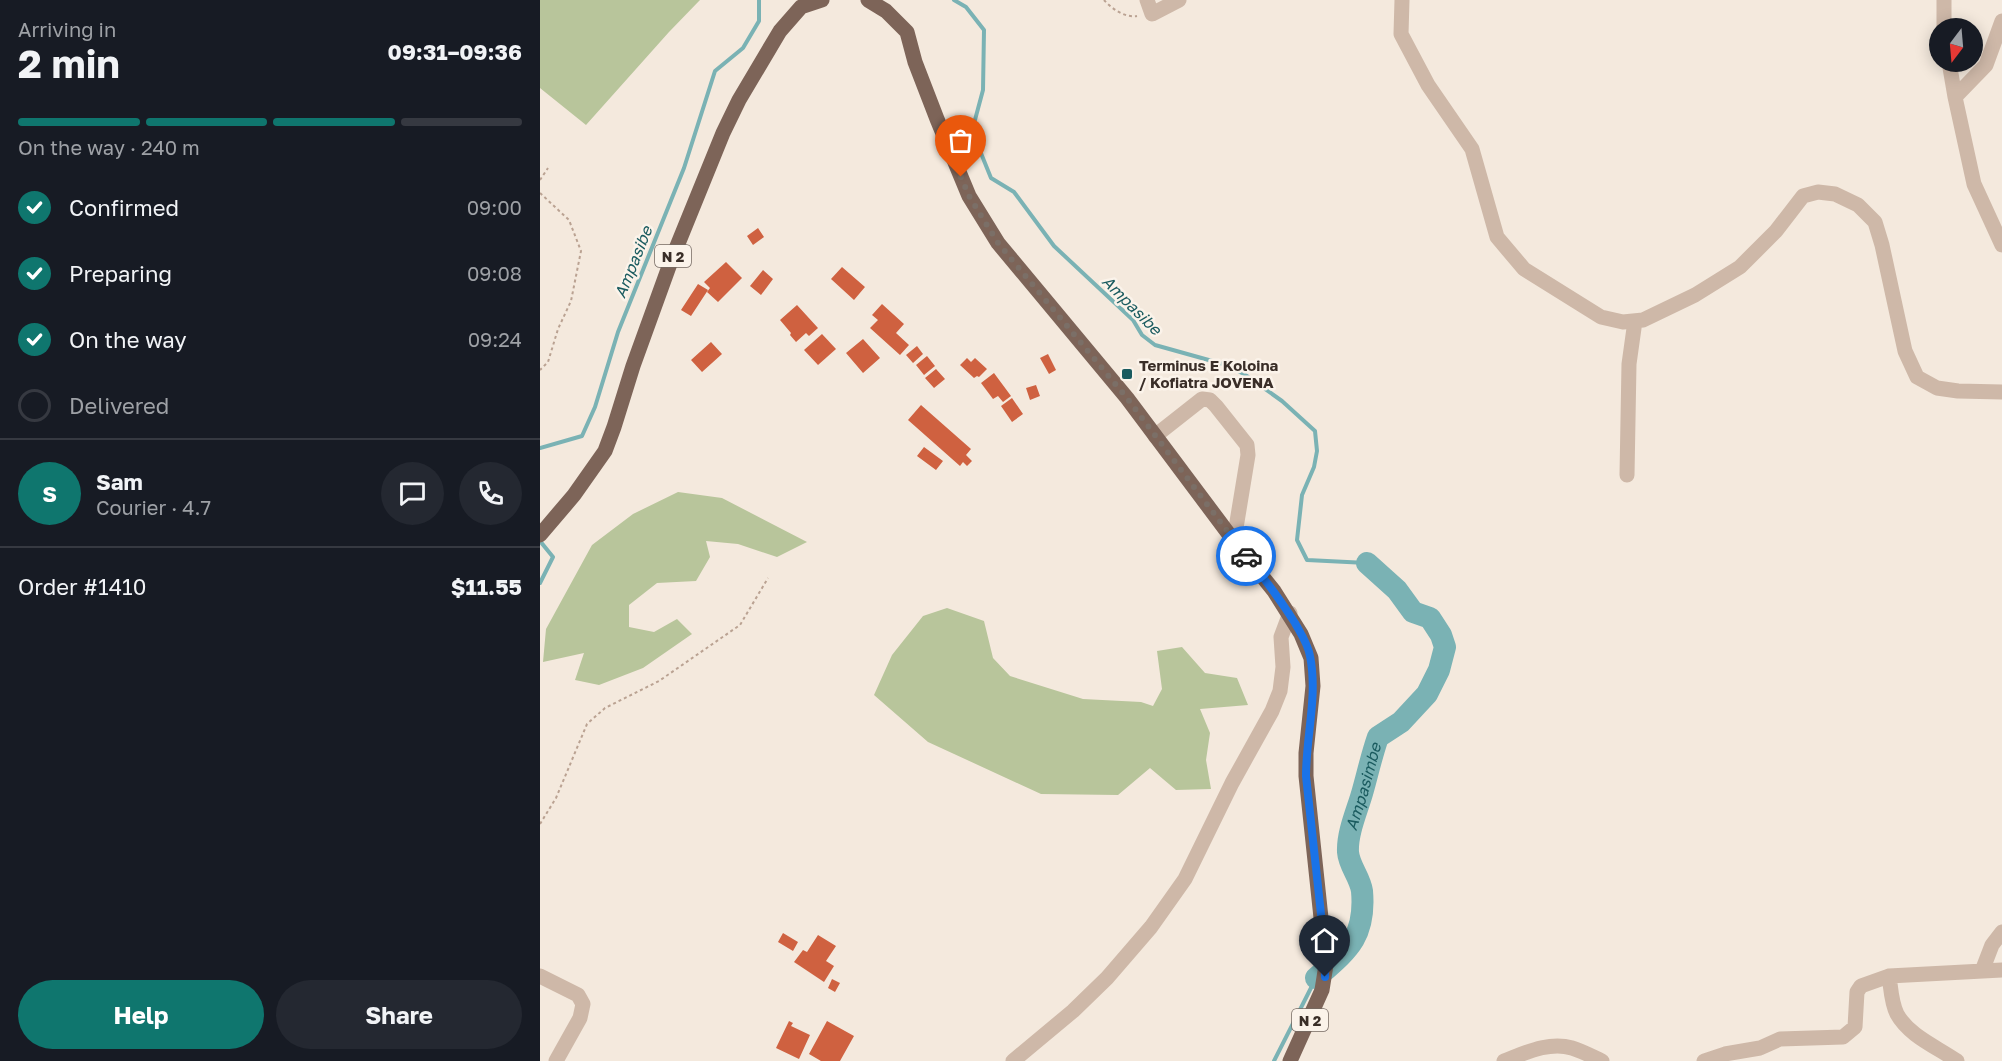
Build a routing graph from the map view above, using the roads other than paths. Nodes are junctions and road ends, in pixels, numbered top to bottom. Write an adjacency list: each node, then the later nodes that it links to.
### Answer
1 (822, 0): 16 (main road, N 2)
2 (868, 0): 14 (main road, N 2)
3 (1179, 0): 6 (street)
4 (1402, 0): 12 (street)
5 (1944, 0): 7 (street)
6 (1149, 7)
7 (1944, 18)
8 (2002, 21): 10 (street)
9 (1951, 72): 10 (street)
10 (1955, 97): 11 (street)
11 (2002, 245)
12 (1635, 321): 13 (street); 15 (street)
13 (2002, 392)
14 (1155, 436): 17 (main road, N 2); 17 (street)
15 (1627, 475)
16 (543, 532)
17 (1234, 540): 18 (main road, N 2)
18 (1290, 613): 25 (street); 26 (main road, N 2)
19 (2002, 932): 21 (street)
20 (2002, 970): 21 (street)
21 (1982, 971): 23 (street)
22 (540, 976): 24 (street)
23 (1889, 976): 29 (street); 30 (street)
24 (556, 1061)
25 (1013, 1061)
26 (1290, 1061)
27 (1504, 1061): 28 (street)
28 (1602, 1061)
29 (1704, 1061)
30 (1957, 1061)

